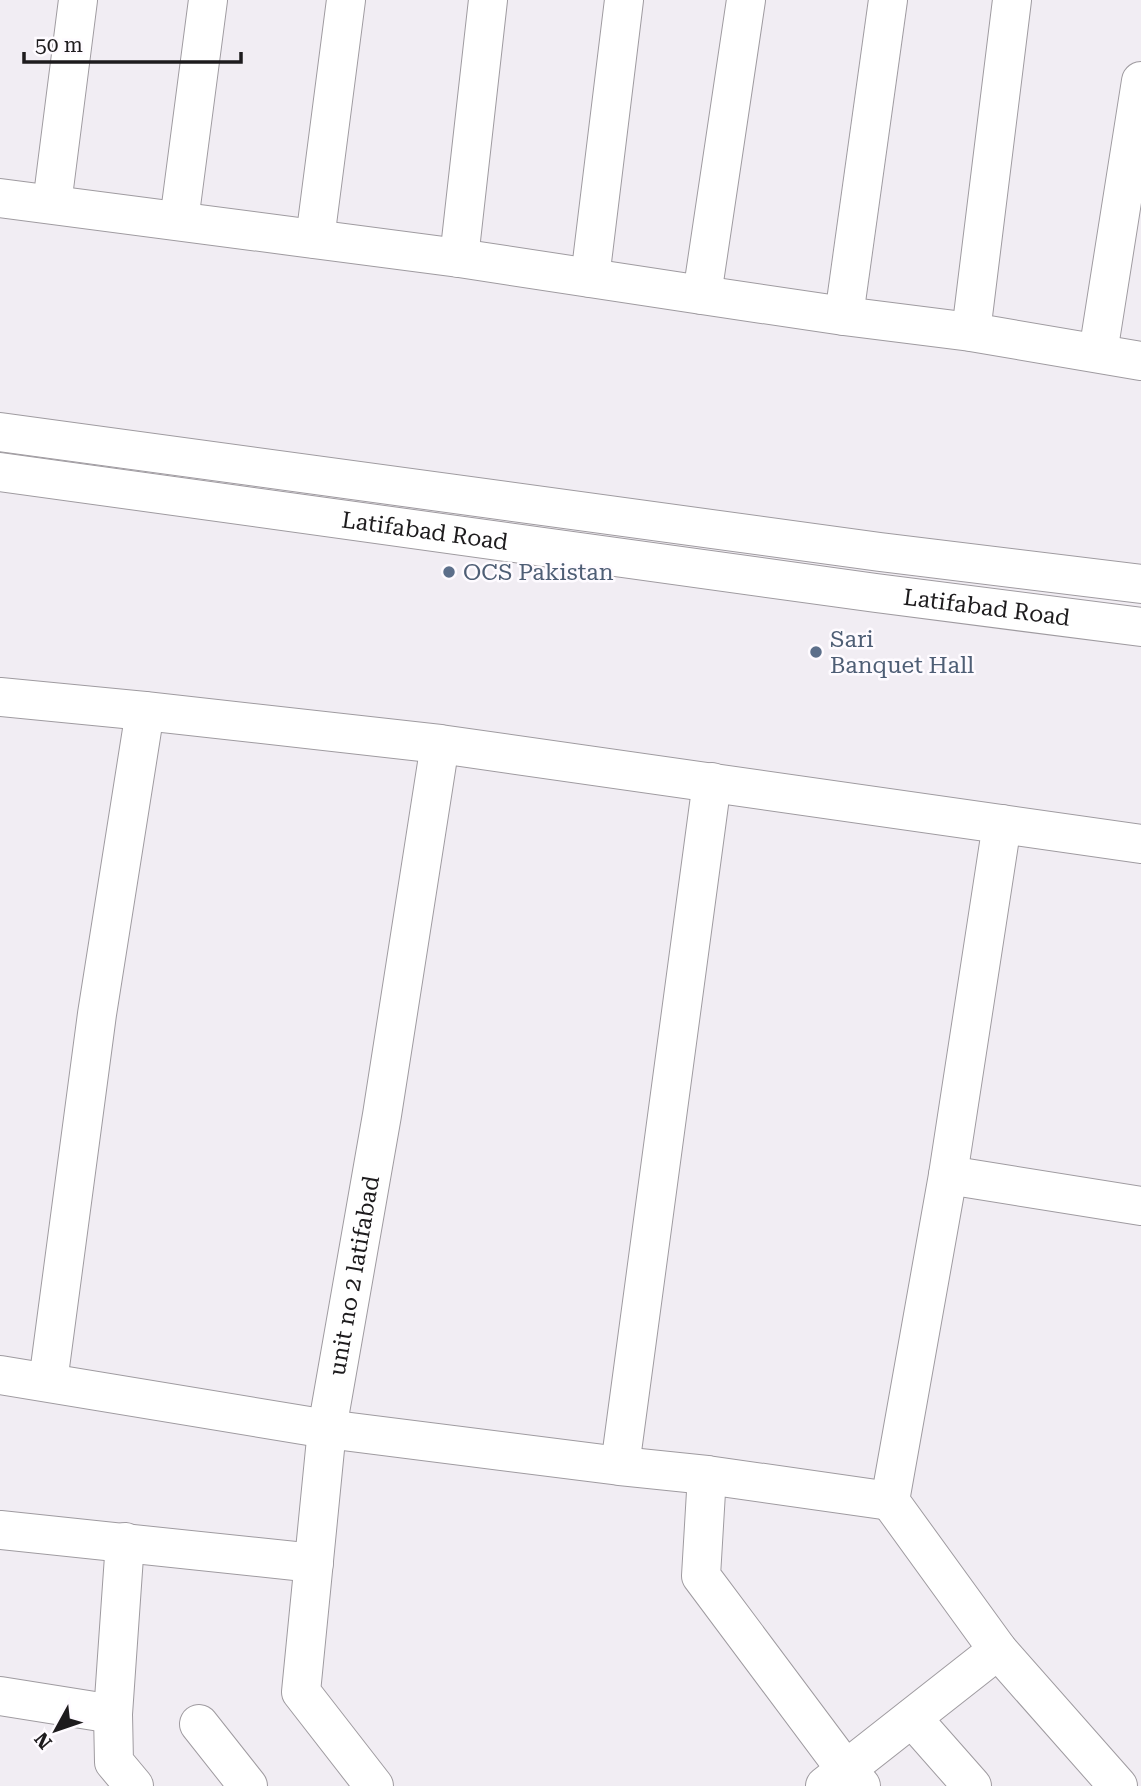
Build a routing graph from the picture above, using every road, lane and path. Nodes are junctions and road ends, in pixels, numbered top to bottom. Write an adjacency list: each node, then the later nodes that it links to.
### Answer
1 (78, 0): 11 (street)
2 (208, 0): 12 (street)
3 (346, 0): 13 (street)
4 (488, 0): 14 (street)
5 (624, 0): 15 (street)
6 (746, 0): 16 (street)
7 (888, 0): 17 (street)
8 (1012, 0): 18 (street)
9 (1141, 81): 19 (street)
10 (0, 198): 11 (street)
11 (52, 204): 12 (street)
12 (179, 221): 13 (street)
13 (315, 239): 14 (street)
14 (459, 258): 15 (street)
15 (590, 278): 16 (street)
16 (702, 295): 17 (street)
17 (844, 316): 18 (street)
18 (971, 332): 19 (street)
19 (1098, 353): 20 (street)
20 (1141, 361)
21 (0, 432): 22 (street, Latifabad Road)
22 (188, 457): 24 (street); 25 (street, Latifabad Road)
23 (0, 471): 24 (street, Latifabad Road)
24 (183, 497): 27 (street, Latifabad Road)
25 (611, 515): 26 (street, Latifabad Road); 27 (street)
26 (880, 552): 28 (street, Latifabad Road); 29 (street)
27 (603, 555): 29 (street, Latifabad Road)
28 (1141, 584)
29 (876, 593): 30 (street, Latifabad Road)
30 (1141, 627)
31 (0, 697): 32 (street)
32 (145, 711): 33 (street); 40 (street)
33 (440, 744): 34 (street); 41 (street, unit no 2 latifabad)
34 (712, 782): 35 (street); 42 (street)
35 (1002, 824): 36 (street); 37 (street)
36 (1141, 844)
37 (948, 1175): 38 (street); 44 (street)
38 (1141, 1206)
39 (0, 1374): 40 (street)
40 (48, 1382): 41 (street)
41 (327, 1429): 42 (street); 47 (street, unit no 2 latifabad)
42 (620, 1466): 43 (street)
43 (707, 1475): 44 (street); 53 (street)
44 (890, 1501): 48 (street)
45 (0, 1530): 46 (street)
46 (125, 1542): 47 (street); 50 (street)
47 (314, 1563): 56 (street, unit no 2 latifabad)
48 (998, 1650): 51 (street); 58 (street)
49 (0, 1696): 50 (street)
50 (113, 1714): 54 (street)
51 (912, 1718): 53 (street); 57 (street)
52 (199, 1724): 55 (street)
53 (844, 1781)
54 (134, 1786)
55 (248, 1786)
56 (374, 1786)
57 (972, 1786)
58 (1118, 1786)

